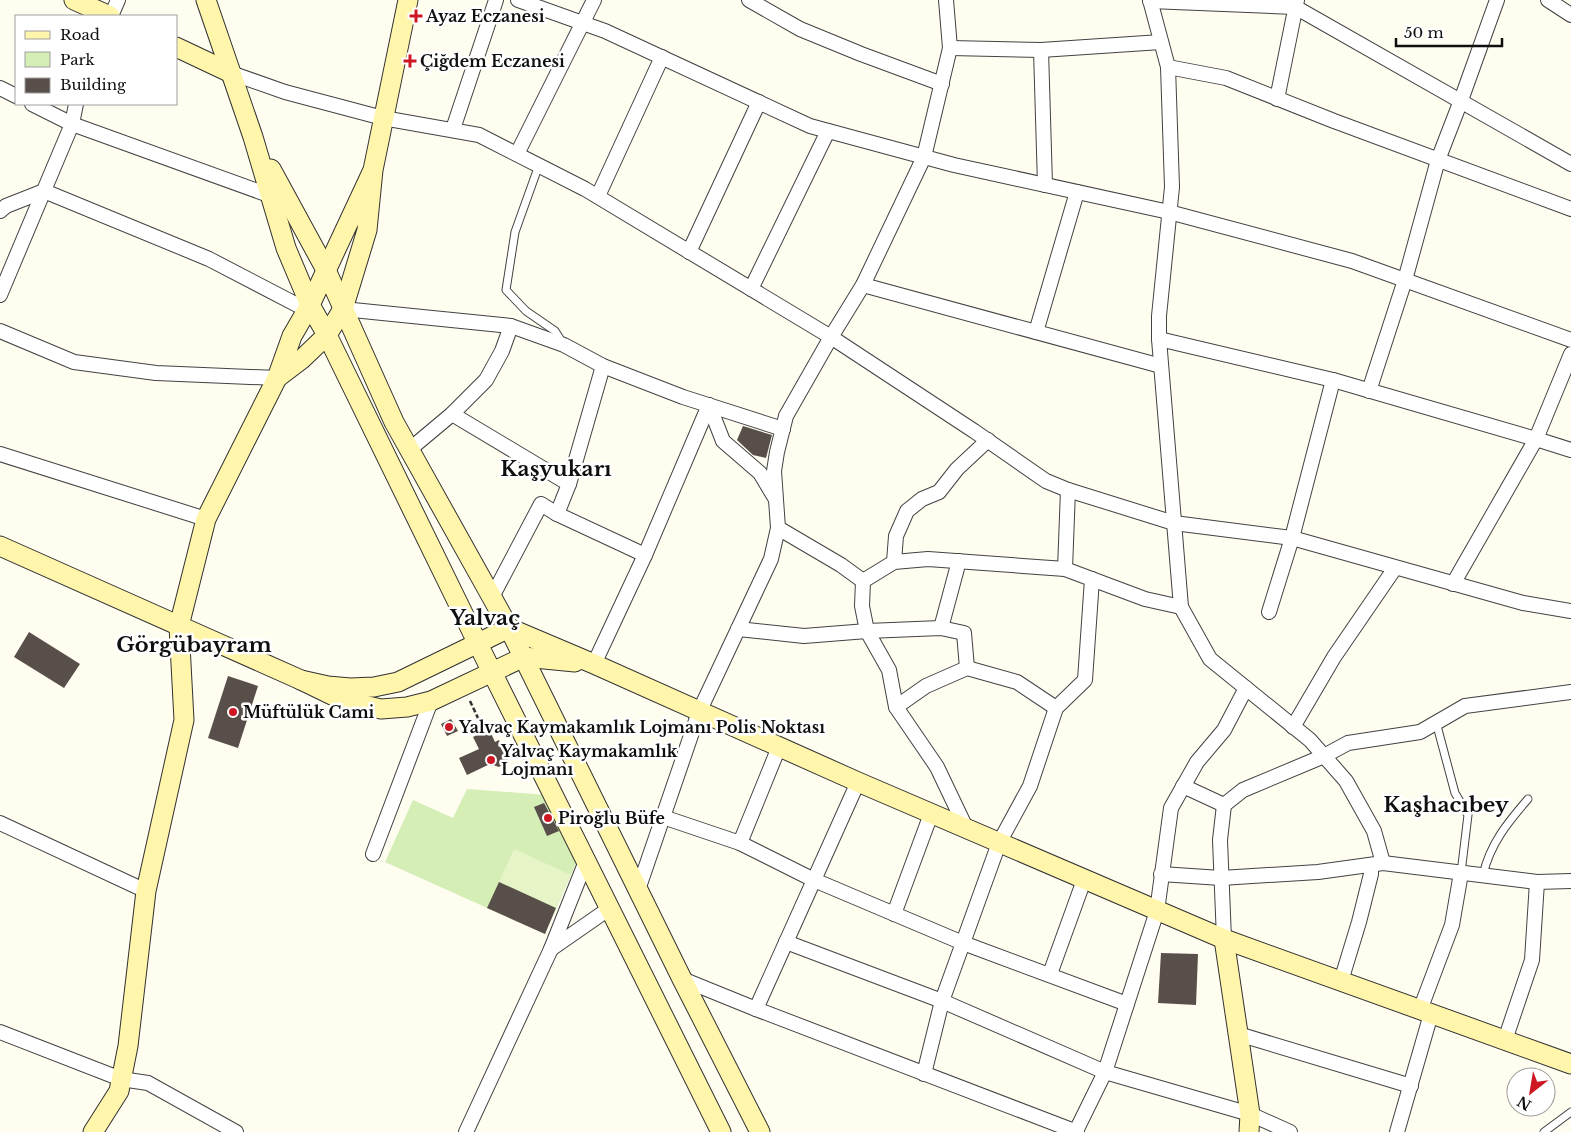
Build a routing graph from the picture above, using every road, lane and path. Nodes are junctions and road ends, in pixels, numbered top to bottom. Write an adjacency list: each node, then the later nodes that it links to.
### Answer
1 (74, 0): 14 (street)
2 (118, 0): 14 (street)
3 (206, 0): 23 (street)
4 (408, 0): 32 (street)
5 (496, 0): 34 (street)
6 (518, 0): 16 (street)
7 (594, 0): 16 (street)
8 (749, 0): 24 (street)
9 (1497, 0): 29 (street)
10 (1548, 0): 15 (street)
11 (945, 1): 18 (street)
12 (1150, 1): 13 (street); 17 (street)
13 (1296, 4): 27 (street); 29 (street)
14 (101, 14)
15 (1571, 15)
16 (584, 24): 21 (street); 37 (street)
17 (1161, 42): 20 (street); 22 (street)
18 (950, 48): 20 (street); 24 (street)
19 (178, 49): 23 (street)
20 (1040, 50): 43 (street)
21 (662, 58): 28 (street); 47 (street)
22 (1168, 67): 27 (street); 51 (street)
23 (231, 73): 32 (street); 36 (street)
24 (942, 84): 38 (street)
25 (0, 88): 26 (street)
26 (15, 96)
27 (1277, 99): 39 (street)
28 (759, 102): 35 (street); 52 (street)
29 (1460, 103): 39 (street); 40 (street)
30 (34, 105): 33 (street)
31 (76, 105): 33 (street)
32 (383, 118): 34 (street); 42 (street)
33 (72, 124): 44 (street); 46 (street)
34 (453, 129): 37 (street)
35 (828, 131): 38 (street); 56 (street)
36 (253, 137): 46 (street); 48 (street)
37 (517, 154): 41 (street)
38 (924, 157): 43 (street); 55 (street)
39 (1438, 160): 49 (street); 54 (street)
40 (1571, 164)
41 (539, 165): 47 (street); 67 (lane)
42 (373, 170): 53 (street); 59 (street)
43 (1045, 185): 45 (street)
44 (44, 190): 50 (street); 57 (street); 58 (street)
45 (1077, 192): 51 (street); 62 (street)
46 (270, 194): 48 (street); 58 (street)
47 (598, 196): 52 (street)
48 (290, 205): 53 (street)
49 (1571, 209)
50 (0, 211)
51 (1169, 212): 54 (street); 65 (street)
52 (689, 252): 56 (street)
53 (326, 270): 58 (street); 59 (street)
54 (1405, 280): 66 (street); 73 (street)
55 (862, 285): 62 (street); 64 (street)
56 (752, 289): 64 (street)
57 (0, 294)
58 (308, 308): 63 (street); 71 (street)
59 (343, 309): 60 (street); 63 (street); 79 (street)
60 (511, 326): 67 (street); 75 (street)
61 (0, 331): 71 (street)
62 (1036, 332): 70 (street)
63 (327, 335): 71 (street); 108 (street)
64 (831, 337): 76 (street); 78 (street)
65 (1159, 338): 70 (street); 72 (street)
66 (1571, 340)
67 (564, 344): 69 (street)
68 (1571, 354): 77 (street)
69 (603, 366): 74 (street); 82 (street)
70 (1162, 366): 87 (street)
71 (277, 378): 86 (street)
72 (1333, 380): 73 (street); 89 (street)
73 (1369, 391): 77 (street)
74 (709, 405): 76 (street); 84 (street); 91 (street)
75 (452, 414): 79 (street); 82 (street)
76 (783, 429): 84 (street)
77 (1536, 439): 80 (street); 98 (street)
78 (988, 440): 83 (street); 93 (street)
79 (409, 450): 99 (street)
80 (1571, 450)
81 (0, 454): 86 (street)
82 (569, 484): 85 (street)
83 (1068, 490): 87 (street); 95 (street)
84 (776, 501): 88 (street)
85 (557, 514): 91 (street); 99 (street)
86 (206, 519): 103 (street)
87 (1174, 523): 89 (street); 100 (street)
88 (778, 528): 97 (street); 106 (street)
89 (1292, 538): 94 (street); 102 (street)
90 (0, 546): 103 (street)
91 (645, 555): 110 (street)
92 (959, 561): 93 (street); 95 (street); 105 (street)
93 (894, 562): 97 (street)
94 (1395, 568): 98 (street); 122 (street)
95 (1064, 569): 96 (street)
96 (1092, 579): 100 (street); 119 (street)
97 (863, 581): 107 (street)
98 (1453, 584): 101 (street)
99 (492, 597): 104 (street)
100 (1181, 608): 115 (street)
101 (1571, 610)
102 (1269, 612)
103 (179, 626): 113 (street); 148 (street)
104 (509, 628): 108 (street); 109 (street); 110 (street)
105 (941, 628): 107 (street); 111 (street)
106 (738, 629): 107 (street); 120 (street)
107 (868, 631): 118 (street)
108 (478, 644): 112 (street); 113 (street)
109 (524, 657): 110 (street); 112 (street); 147 (street)
110 (594, 664): 120 (street)
111 (966, 668): 118 (street); 119 (street)
112 (492, 672): 114 (street); 137 (street)
113 (301, 680): 117 (street)
114 (462, 686): 117 (street); 123 (path)
115 (1246, 688): 122 (street); 127 (street)
116 (1571, 692): 121 (street)
117 (431, 701): 136 (street)
118 (896, 707): 133 (street)
119 (1056, 708): 135 (street)
120 (700, 712): 124 (street); 131 (street)
121 (1436, 722): 125 (street); 139 (lane)
122 (1293, 726): 125 (street)
123 (484, 731)
124 (779, 747): 126 (street); 134 (street)
125 (1324, 756): 129 (street); 138 (street)
126 (858, 782): 130 (street); 143 (street)
127 (1183, 786): 129 (street); 140 (street)
128 (1528, 799): 141 (lane)
129 (1224, 805): 142 (street)
130 (930, 814): 133 (street); 151 (street)
131 (663, 817): 134 (street); 147 (street)
132 (0, 823): 148 (street)
133 (967, 830): 135 (street)
134 (740, 843): 143 (street)
135 (999, 844): 144 (street); 154 (street)
136 (373, 854)
137 (586, 861): 149 (street); 155 (street)
138 (1377, 864): 139 (street); 142 (street); 158 (street)
139 (1461, 873): 141 (street); 162 (street)
140 (1162, 874): 142 (street); 150 (street)
141 (1483, 875): 145 (street)
142 (1221, 878): 152 (street)
143 (814, 880): 151 (street); 153 (street)
144 (1084, 880): 150 (street); 156 (street)
145 (1537, 882): 146 (street); 165 (street)
146 (1571, 882)
147 (638, 887): 157 (street)
148 (146, 891): 169 (street)
149 (610, 908): 155 (street); 176 (street)
150 (1158, 910): 152 (street); 160 (street)
151 (894, 914): 154 (street)
152 (1224, 939): 158 (street); 164 (street)
153 (786, 942): 159 (street); 161 (street)
154 (963, 944): 156 (street); 159 (street)
155 (551, 949): 175 (street)
156 (1050, 974): 160 (street)
157 (682, 979): 161 (street); 177 (street)
158 (1341, 982): 162 (street)
159 (942, 1001): 167 (street); 168 (street)
160 (1127, 1004): 167 (street)
161 (756, 1009): 168 (street)
162 (1425, 1012): 165 (street); 170 (street)
163 (0, 1032): 169 (street)
164 (1238, 1034): 170 (street); 172 (street)
165 (1505, 1040): 166 (street)
166 (1571, 1064)
167 (1105, 1072): 172 (street); 178 (street)
168 (924, 1074): 178 (street)
169 (121, 1079): 173 (street); 174 (street)
170 (1410, 1086): 180 (street)
171 (1571, 1112): 181 (lane)
172 (1249, 1123): 179 (street)
173 (93, 1132)
174 (236, 1132)
175 (466, 1132)
176 (721, 1132)
177 (760, 1132)
178 (1076, 1132)
179 (1290, 1132)
180 (1397, 1132)
181 (1544, 1132)

